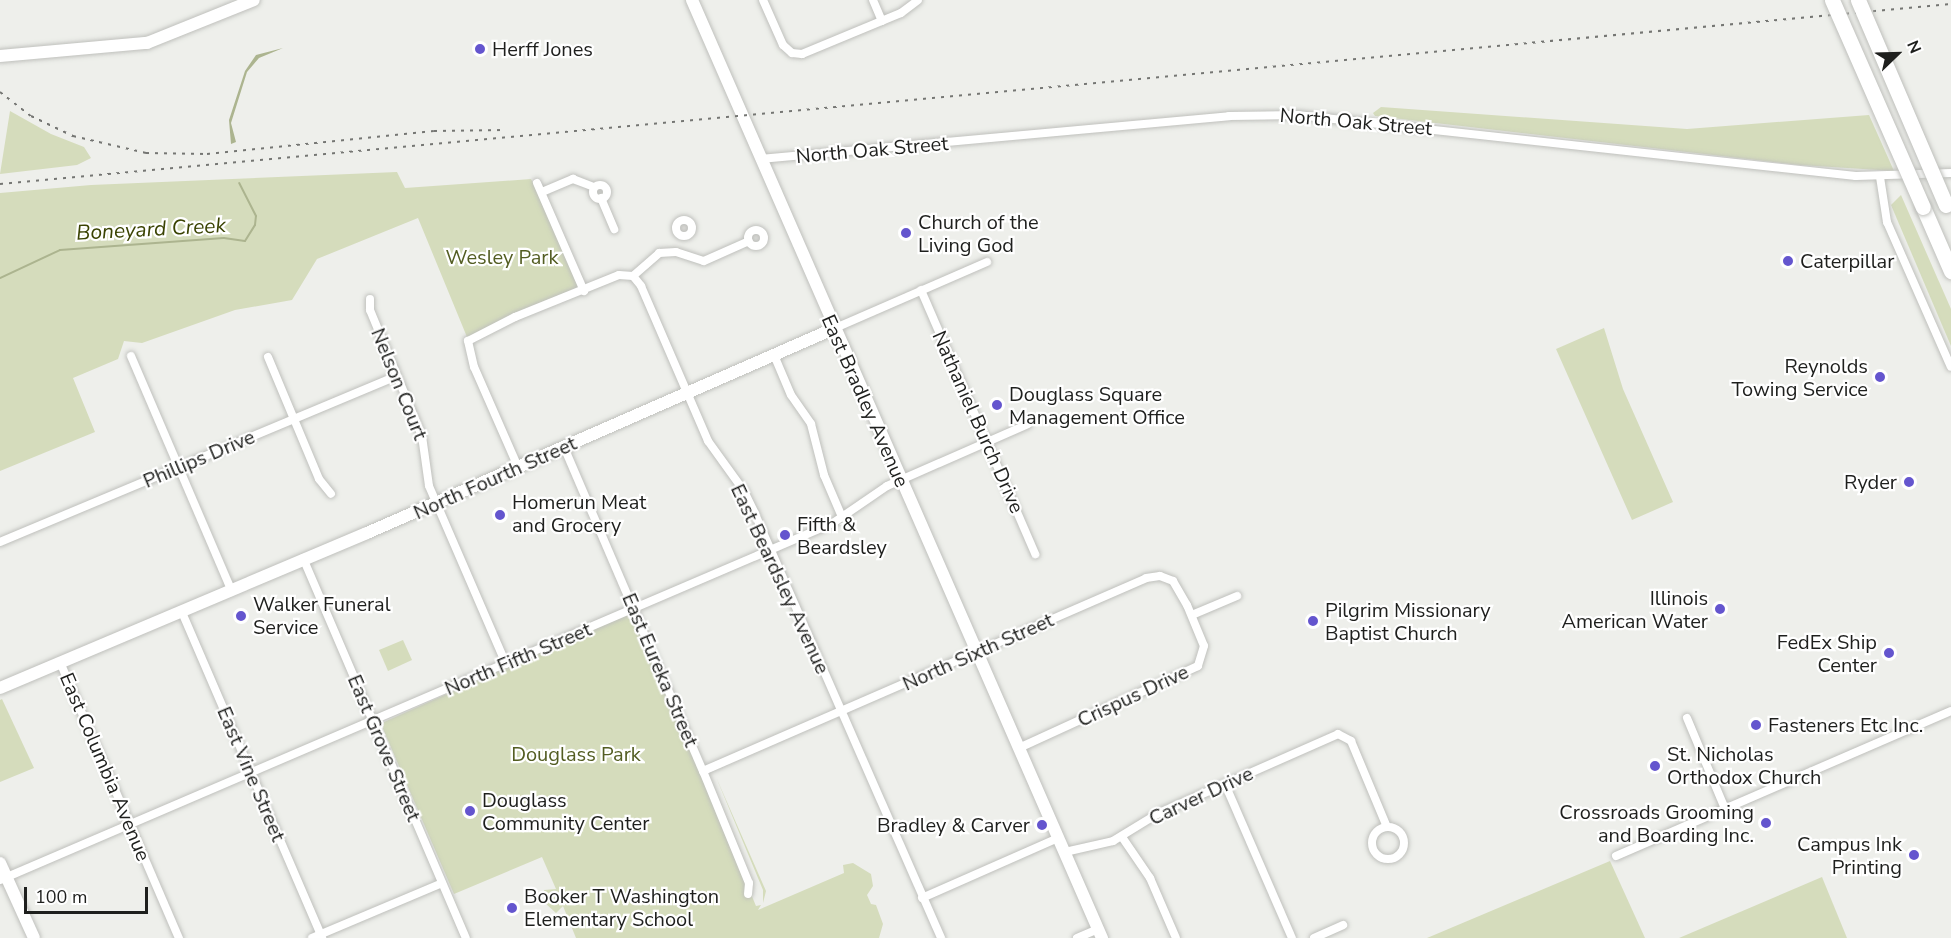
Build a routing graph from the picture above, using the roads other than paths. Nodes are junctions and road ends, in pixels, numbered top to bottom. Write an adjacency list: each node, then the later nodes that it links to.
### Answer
1 (254, 0): 9 (street)
2 (692, 0): 10 (street, East Bradley Avenue)
3 (763, 0): 8 (street)
4 (873, 0): 8 (street)
5 (918, 0): 8 (street)
6 (1832, 0): 21 (highway, bridge)
7 (1858, 0): 15 (highway, bridge)
8 (882, 21)
9 (0, 56)
10 (760, 159): 12 (street, North Oak Street); 26 (street, East Bradley Avenue)
11 (1951, 173): 12 (street, North Oak Street)
12 (1880, 177): 30 (street)
13 (537, 183): 14 (street)
14 (542, 192): 16 (street); 24 (street)
15 (1949, 210)
16 (614, 229)
17 (682, 236): 19 (street)
18 (749, 241): 19 (street)
19 (676, 252): 22 (street)
20 (987, 262): 23 (street, North Fourth Street)
21 (1951, 271)
22 (633, 276): 24 (street); 32 (street, East Beardsley Avenue)
23 (921, 290): 26 (street, North Fourth Street); 35 (street, Nathaniel Burch Drive)
24 (584, 291): 38 (street)
25 (370, 298): 31 (street, Nelson Court)
26 (833, 329): 27 (street, North Fourth Street); 39 (street, East Bradley Avenue)
27 (774, 355): 32 (street, North Fourth Street); 42 (street)
28 (131, 356): 37 (street)
29 (268, 357): 33 (street)
30 (1951, 367)
31 (397, 376): 33 (street, Phillips Drive); 41 (street, Nelson Court)
32 (687, 393): 36 (street, North Fourth Street); 44 (street, East Beardsley Avenue)
33 (294, 420): 37 (street, Phillips Drive); 40 (street)
34 (1028, 424): 35 (street, North Fifth Street)
35 (987, 442): 39 (street, North Fifth Street); 45 (street, Nathaniel Burch Drive)
36 (564, 447): 38 (street, North Fourth Street); 49 (street, East Eureka Street)
37 (179, 467): 43 (street, Phillips Drive); 47 (street)
38 (518, 467): 41 (street, North Fourth Street)
39 (899, 481): 42 (street, North Fifth Street); 52 (street, East Bradley Avenue)
40 (331, 494)
41 (436, 503): 46 (street, North Fourth Street); 54 (street, Nelson Court)
42 (842, 516): 44 (street, North Fifth Street)
43 (0, 542)
44 (771, 550): 49 (street, North Fifth Street); 57 (street, East Beardsley Avenue)
45 (1035, 554)
46 (303, 558): 47 (street, North Fourth Street); 59 (street, East Grove Street)
47 (231, 589): 50 (street, North Fourth Street)
48 (1237, 596): 51 (street)
49 (634, 608): 54 (street, North Fifth Street); 61 (street, East Eureka Street)
50 (181, 610): 53 (street, North Fourth Street); 62 (street, East Vine Street)
51 (1192, 615): 52 (street, North Sixth Street); 60 (street, Crispus Drive)
52 (977, 652): 57 (street, North Sixth Street); 60 (street, East Bradley Avenue)
53 (60, 662): 55 (street, North Fourth Street); 65 (street, East Columbia Avenue)
54 (506, 664): 59 (street, North Fifth Street)
55 (0, 688)
56 (1951, 711): 64 (street)
57 (841, 712): 61 (street, North Sixth Street); 75 (street, East Beardsley Avenue)
58 (1686, 718): 64 (street)
59 (373, 722): 62 (street, North Fifth Street); 73 (street, East Grove Street)
60 (1019, 748): 68 (street, East Bradley Avenue)
61 (703, 771): 74 (street, East Eureka Street)
62 (251, 774): 65 (street, North Fifth Street); 78 (street, East Vine Street)
63 (1225, 784): 66 (street, Carver Drive); 67 (street, Carver Drive); 85 (street)
64 (1725, 809): 70 (street)
65 (130, 825): 72 (street, North Fifth Street); 80 (street, East Columbia Avenue)
66 (1387, 827)
67 (1122, 837): 69 (street, Carver Drive); 84 (street)
68 (1058, 838): 69 (street, East Bradley Avenue); 75 (street)
69 (1065, 852): 77 (street, East Bradley Avenue)
70 (1616, 856)
71 (0, 863): 72 (street)
72 (4, 878): 79 (street)
73 (442, 883): 78 (street); 81 (street, East Grove Street)
74 (748, 894)
75 (922, 898): 82 (street, East Beardsley Avenue)
76 (1343, 925): 86 (street)
77 (1100, 933): 83 (street)
78 (318, 937)
79 (34, 938)
80 (179, 938)
81 (466, 938)
82 (941, 938)
83 (1077, 938)
84 (1176, 938)
85 (1292, 938)
86 (1314, 938)

